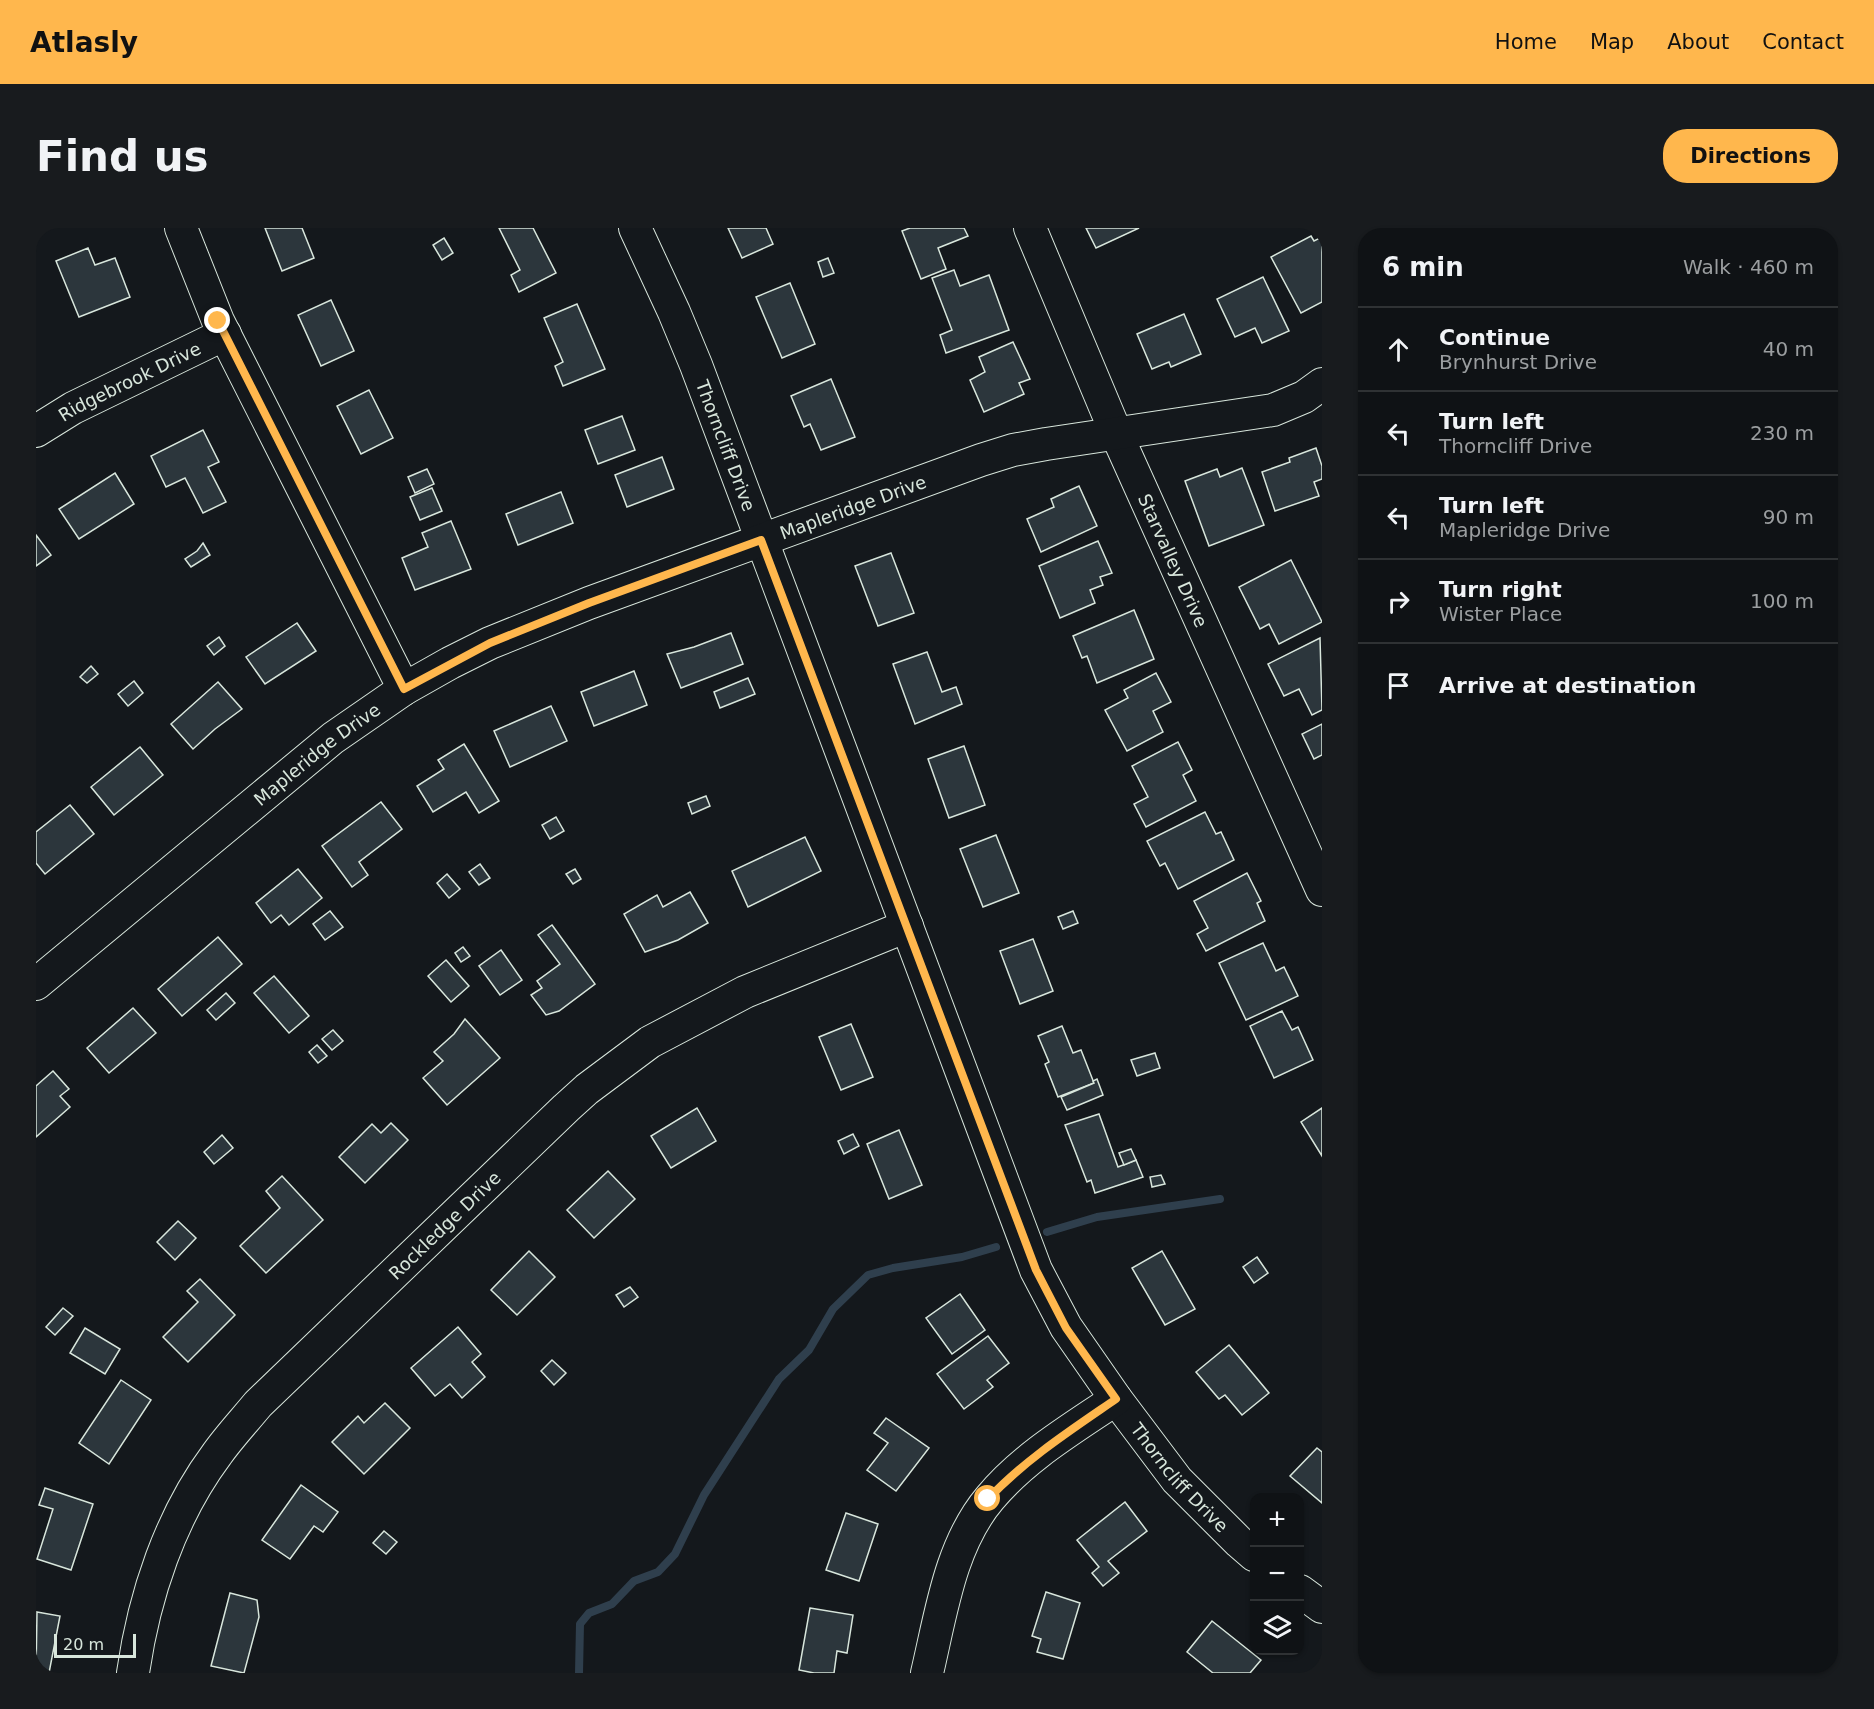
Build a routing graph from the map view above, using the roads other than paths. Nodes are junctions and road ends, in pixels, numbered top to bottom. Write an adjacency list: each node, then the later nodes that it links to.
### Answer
1 (181, 228): 4 (street)
2 (635, 228): 8 (street, Thorncliff Drive)
3 (1030, 228): 7 (street, Starvalley Drive)
4 (225, 334): 6 (street, Ridgebrook Drive); 9 (street)
5 (1322, 384): 7 (street, Mapleridge Drive)
6 (36, 431)
7 (1116, 433): 8 (street, Mapleridge Drive); 10 (street, Starvalley Drive)
8 (761, 540): 9 (street, Mapleridge Drive); 12 (street, Thorncliff Drive)
9 (404, 689): 13 (street, Mapleridge Drive)
10 (1311, 837): 11 (street, Starvalley Drive)
11 (1322, 890)
12 (907, 927): 14 (street, Thorncliff Drive); 18 (street, Rockledge Drive)
13 (36, 984)
14 (1116, 1399): 15 (street, Thorncliff Drive); 19 (street)
15 (1250, 1551)
16 (1304, 1594): 17 (street)
17 (1322, 1607)
18 (133, 1673)
19 (927, 1673)

